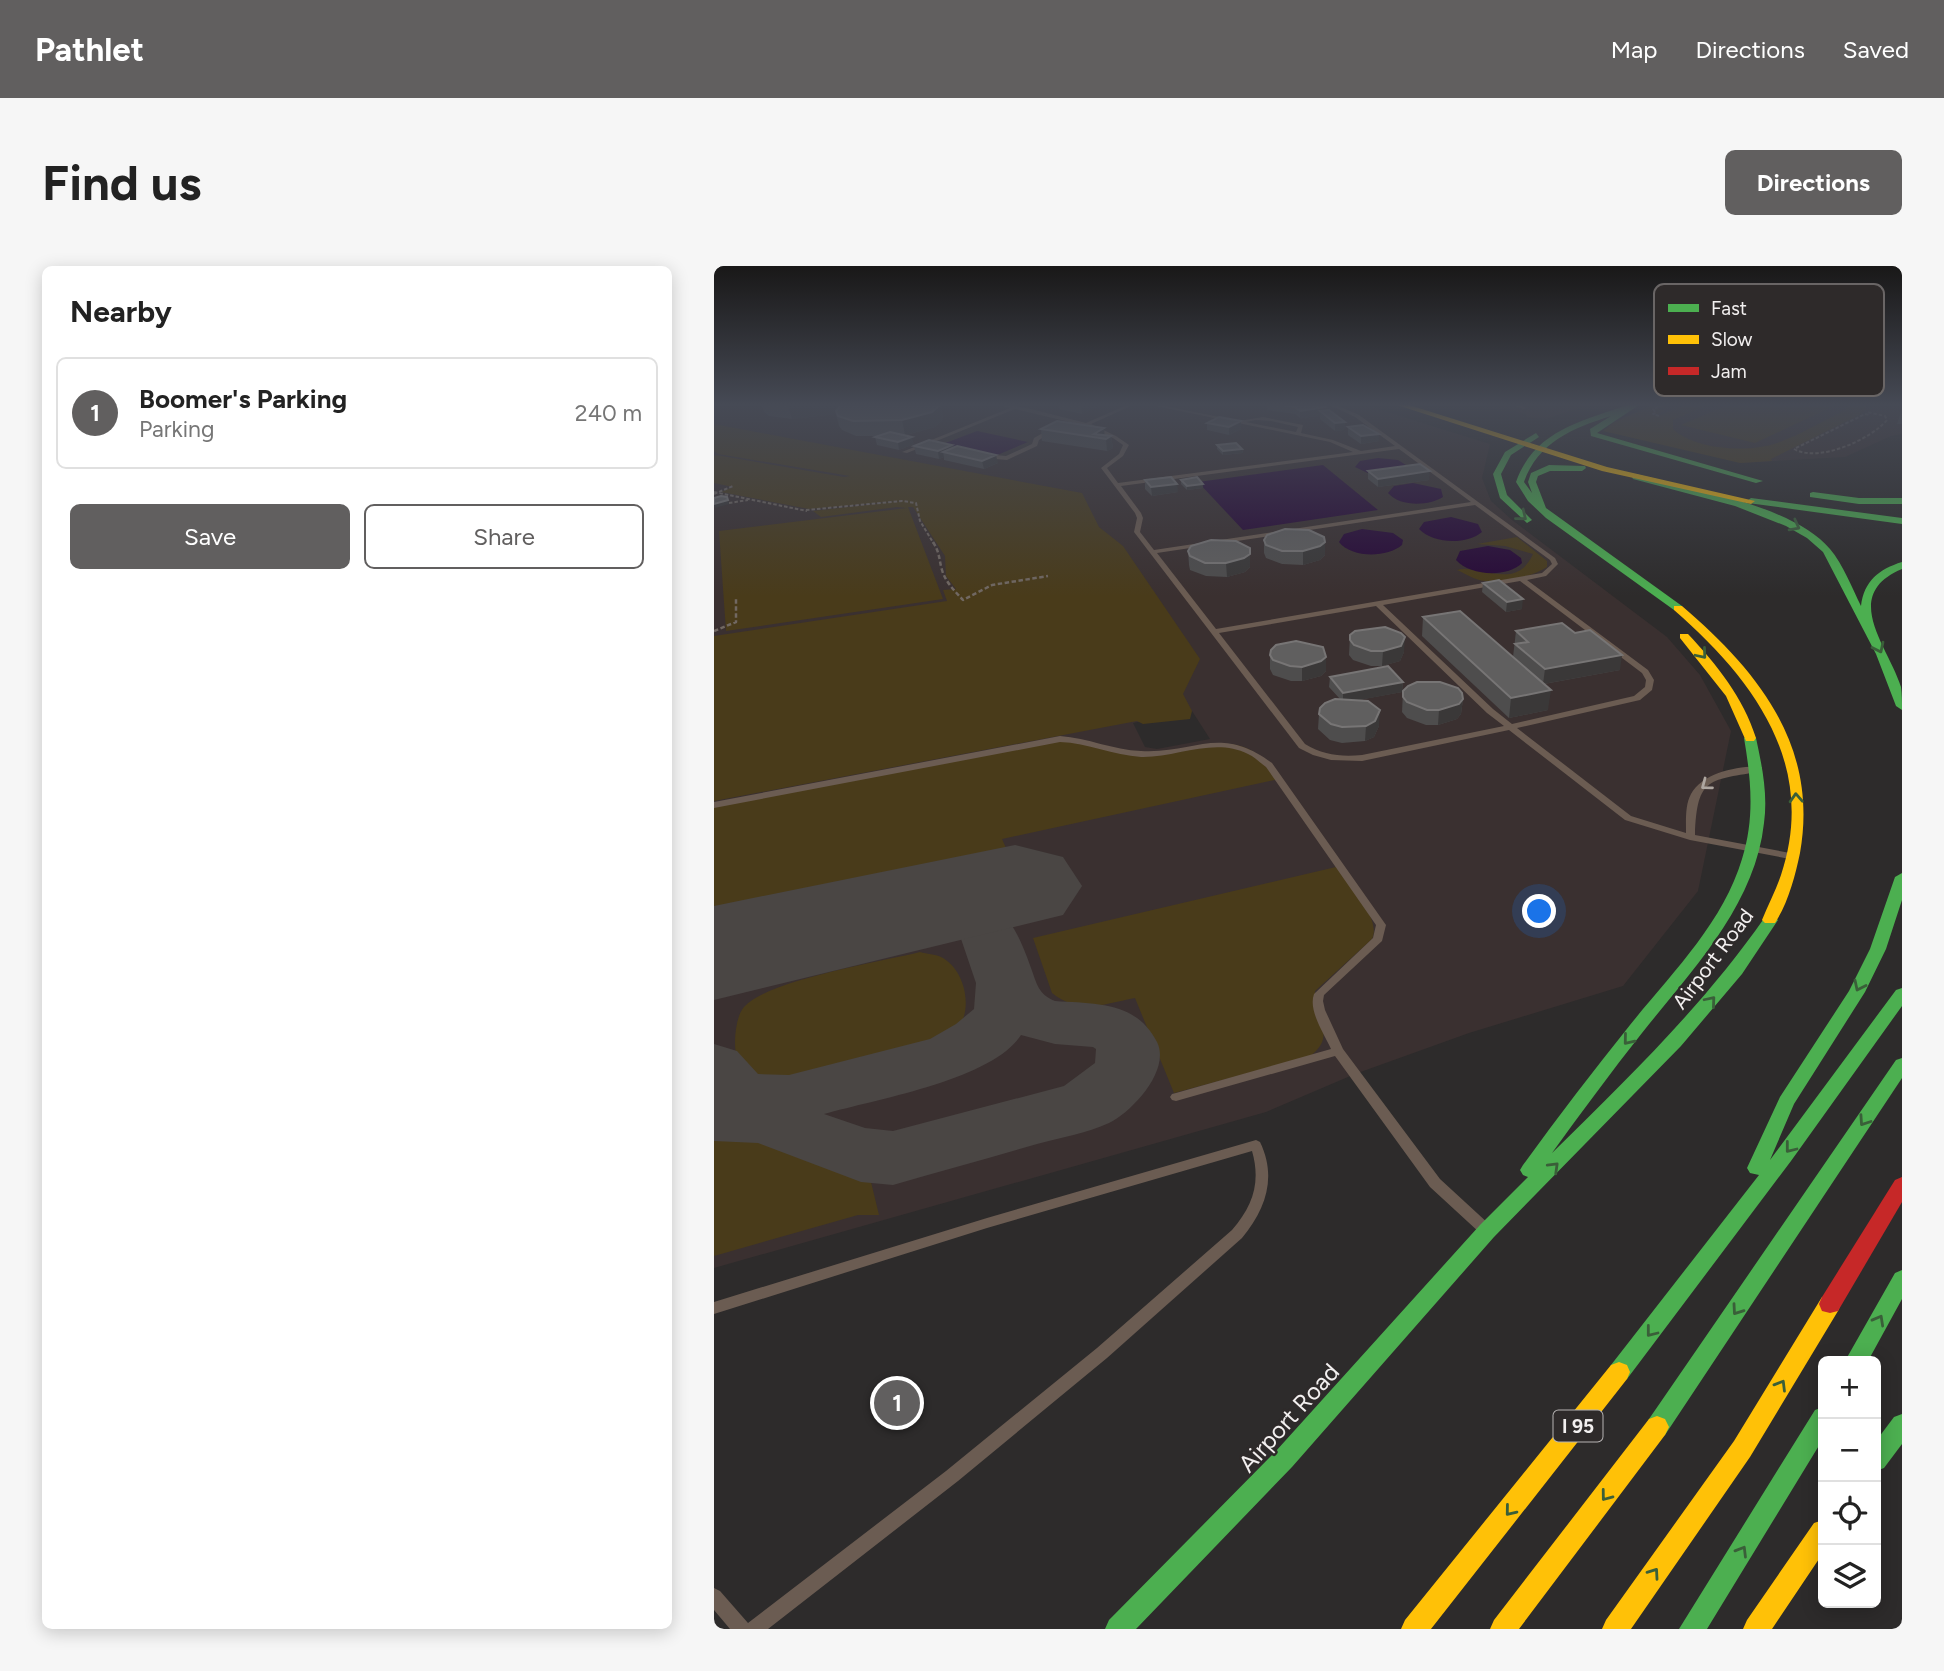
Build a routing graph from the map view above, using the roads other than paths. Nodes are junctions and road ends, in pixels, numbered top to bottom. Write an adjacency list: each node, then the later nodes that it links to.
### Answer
1 (1104, 469): 14 (lane)
2 (1237, 469): 14 (lane)
3 (1431, 469): 19 (lane)
4 (1498, 469): 26 (main road, one-way to 26)
5 (1522, 469): 20 (main road, Airport Road)
6 (1554, 469): 20 (main road)
7 (1586, 469): 11 (main road)
8 (1605, 469): 11 (main road)
9 (1696, 469): 13 (main road)
10 (1720, 469): 13 (main road)
11 (1608, 470): 12 (main road)
12 (1636, 477): 21 (main road); 27 (main road, one-way to 27)
13 (1759, 481): 15 (main road)
14 (1116, 485): 22 (lane)
15 (1778, 485)
16 (1795, 490): 17 (main road)
17 (1813, 495): 18 (main road); 21 (main road)
18 (1902, 501)
19 (1478, 503): 22 (lane); 24 (lane)
20 (1542, 510): 36 (main road, Airport Road, one-way to 20)
21 (1902, 521)
22 (1152, 552): 29 (lane)
23 (1902, 565): 27 (main road)
24 (1522, 579): 25 (lane); 31 (lane)
25 (1377, 603): 29 (lane); 31 (lane)
26 (1661, 616)
27 (1867, 626): 30 (main road, one-way to 30)
28 (1674, 628): 32 (main road, Airport Road, one-way to 32)
29 (1213, 632): 31 (lane)
30 (1902, 706)
31 (1509, 725): 34 (lane)
32 (1759, 769): 34 (lane, one-way to 34); 35 (main road, Airport Road)
33 (714, 805): 39 (lane)
34 (1690, 837): 35 (lane)
35 (1756, 849): 36 (lane); 44 (main road, Airport Road, one-way to 44)
36 (1793, 856): 44 (main road, Airport Road, one-way to 36)
37 (1902, 877): 43 (main road, one-way to 43)
38 (1902, 994): 43 (main road, I 95, one-way to 43)
39 (1339, 1051): 41 (lane); 44 (lane)
40 (1902, 1064): 57 (main road, one-way to 57)
41 (1176, 1097)
42 (1902, 1185): 58 (main road, one-way to 42)
43 (1735, 1218): 56 (main road, I 95, one-way to 56)
44 (1487, 1231): 55 (main road, Airport Road)
45 (1902, 1279): 47 (main road, one-way to 45)
46 (714, 1308): 54 (lane)
47 (1859, 1356)
48 (1822, 1419): 59 (main road, one-way to 48)
49 (1902, 1425): 50 (main road)
50 (1881, 1453)
51 (1818, 1539): 60 (main road)
52 (714, 1597): 53 (lane)
53 (743, 1629)
54 (754, 1629)
55 (1118, 1629)
56 (1414, 1629)
57 (1503, 1629)
58 (1615, 1629)
59 (1692, 1629)
60 (1756, 1629)

